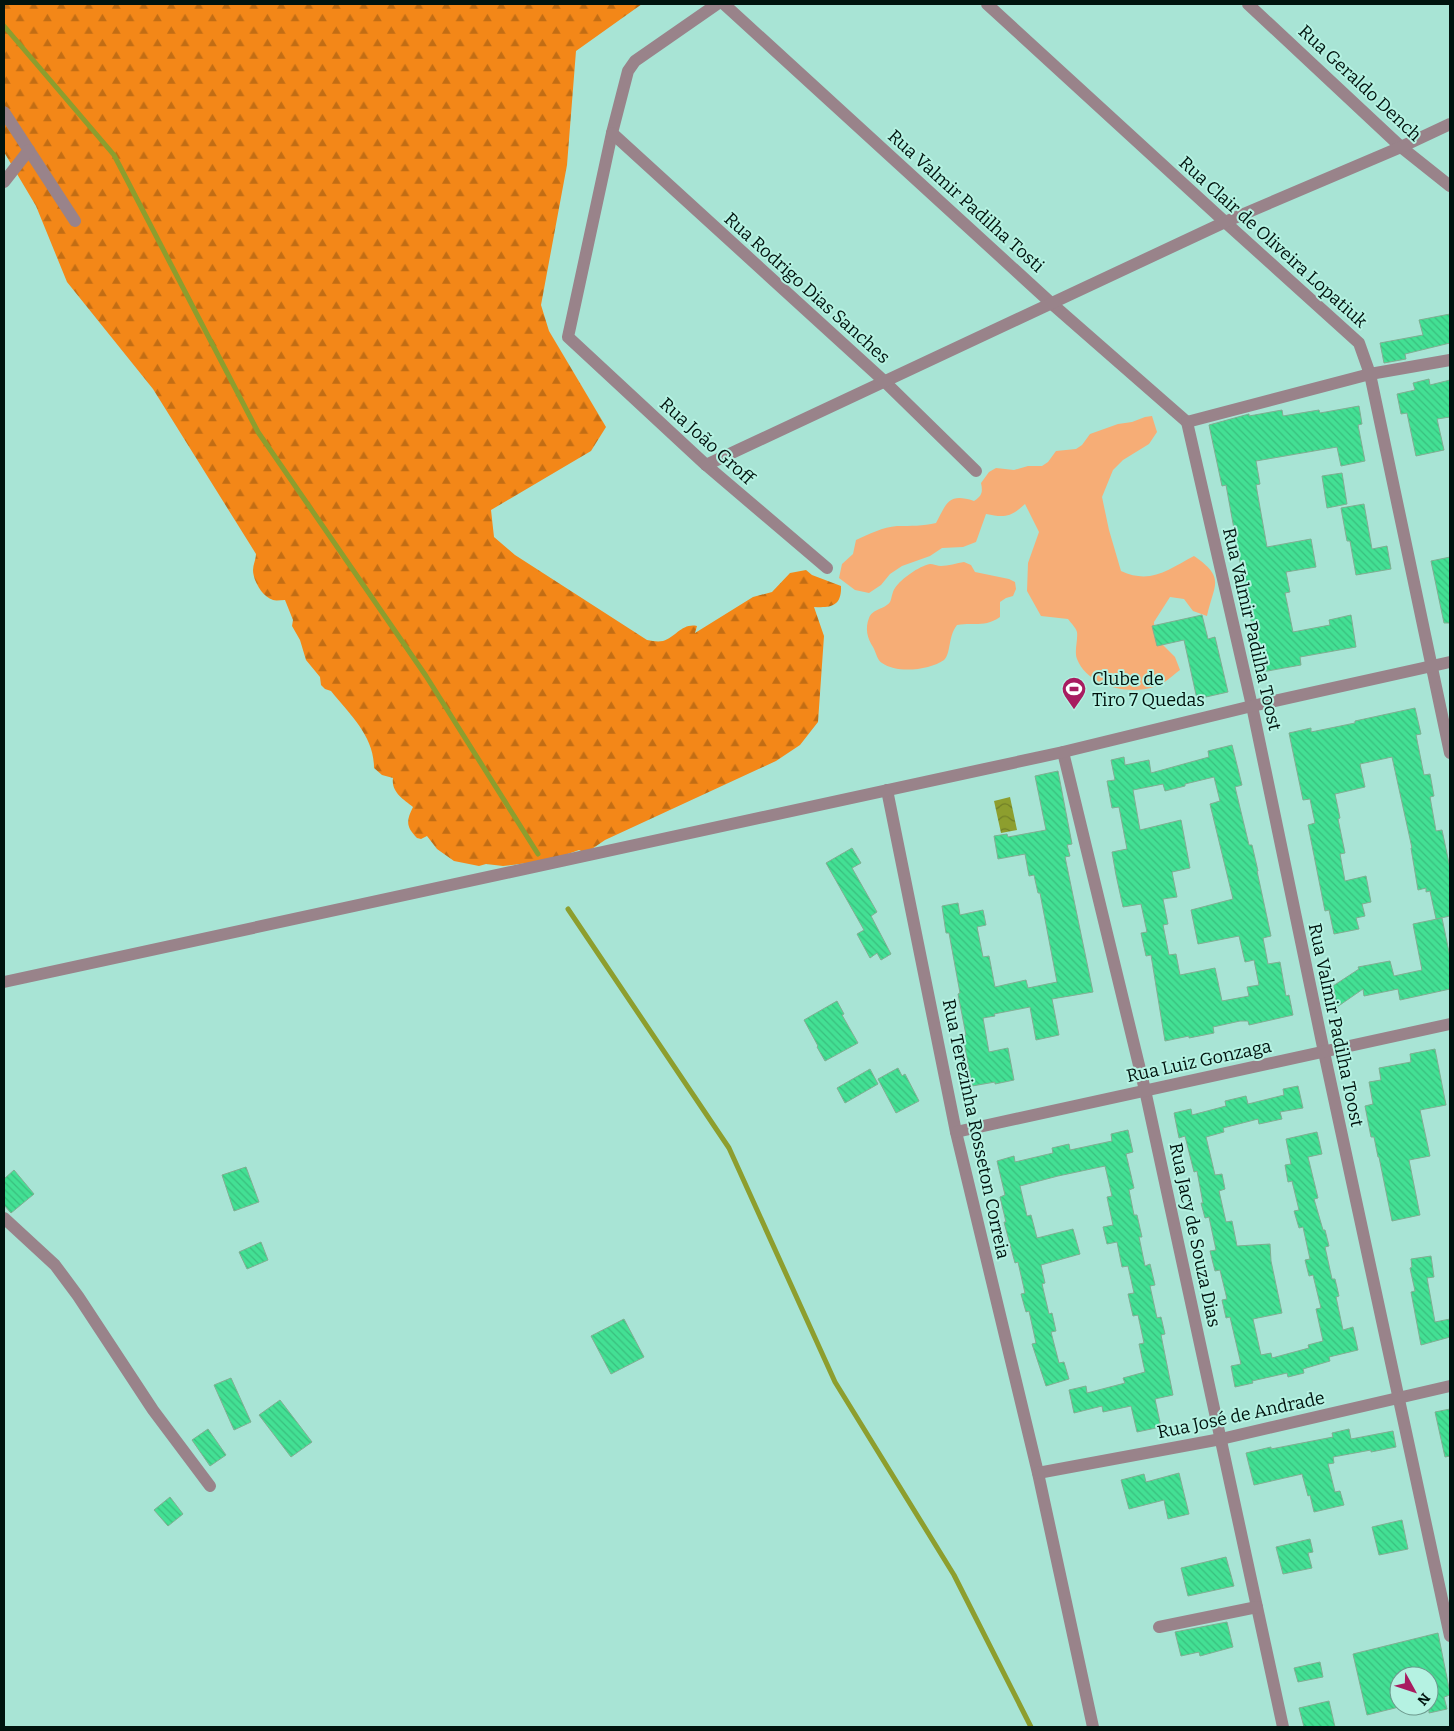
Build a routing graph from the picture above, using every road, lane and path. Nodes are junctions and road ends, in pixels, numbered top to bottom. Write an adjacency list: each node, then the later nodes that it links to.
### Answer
1 (717, 4): 7 (street)
2 (724, 4): 14 (street, Rua Valmir Padilha Tosti)
3 (987, 4): 13 (street, Rua Clair de Oliveira Lopatiuk)
4 (1248, 4): 8 (street, Rua Geraldo Dench)
5 (4, 112): 9 (street)
6 (1450, 124): 8 (street)
7 (612, 133): 17 (street, Rua Rodrigo Dias Sanches); 19 (street, Rua João Groff)
8 (1402, 147): 11 (street, Rua Geraldo Dench); 13 (street)
9 (29, 150): 10 (street); 12 (street)
10 (4, 182)
11 (1450, 186)
12 (75, 221)
13 (1225, 222): 14 (street); 16 (street, Rua Clair de Oliveira Lopatiuk)
14 (1051, 303): 17 (street); 18 (street, Rua Valmir Padilha Tosti)
15 (1450, 360): 16 (street)
16 (1370, 374): 18 (street); 23 (street, Rua Clair de Oliveira Lopatiuk)
17 (884, 382): 19 (street); 20 (street, Rua Rodrigo Dias Sanches)
18 (1187, 422): 24 (street, Rua Valmir Padilha Toost)
19 (706, 465): 21 (street, Rua João Groff)
20 (976, 471)
21 (827, 568)
22 (1450, 662): 23 (street)
23 (1431, 667): 24 (street); 26 (street, Rua Clair de Oliveira Lopatiuk)
24 (1252, 706): 25 (street); 30 (street, Rua Valmir Padilha Toost)
25 (1063, 752): 27 (street); 31 (street, Rua Jacy de Souza Dias)
26 (1450, 753)
27 (887, 790): 28 (street); 32 (street, Rua Terezinha Rosseton Correia)
28 (4, 982)
29 (1450, 1024): 30 (street, Rua Luiz Gonzaga)
30 (1324, 1052): 31 (street, Rua Luiz Gonzaga); 35 (street, Rua Valmir Padilha Toost)
31 (1146, 1090): 32 (street, Rua Luiz Gonzaga); 36 (street, Rua Jacy de Souza Dias)
32 (956, 1132): 37 (street, Rua Terezinha Rosseton Correia)
33 (4, 1218): 38 (street)
34 (1450, 1386): 35 (street, Rua José de Andrade)
35 (1399, 1398): 36 (street, Rua José de Andrade); 41 (street, Rua Valmir Padilha Toost)
36 (1221, 1439): 37 (street, Rua José de Andrade); 39 (street, Rua Jacy de Souza Dias)
37 (1038, 1474): 42 (street, Rua Terezinha Rosseton Correia)
38 (210, 1486)
39 (1257, 1607): 40 (street); 43 (street, Rua Jacy de Souza Dias)
40 (1159, 1627)
41 (1450, 1636)
42 (1093, 1727)
43 (1284, 1727)

